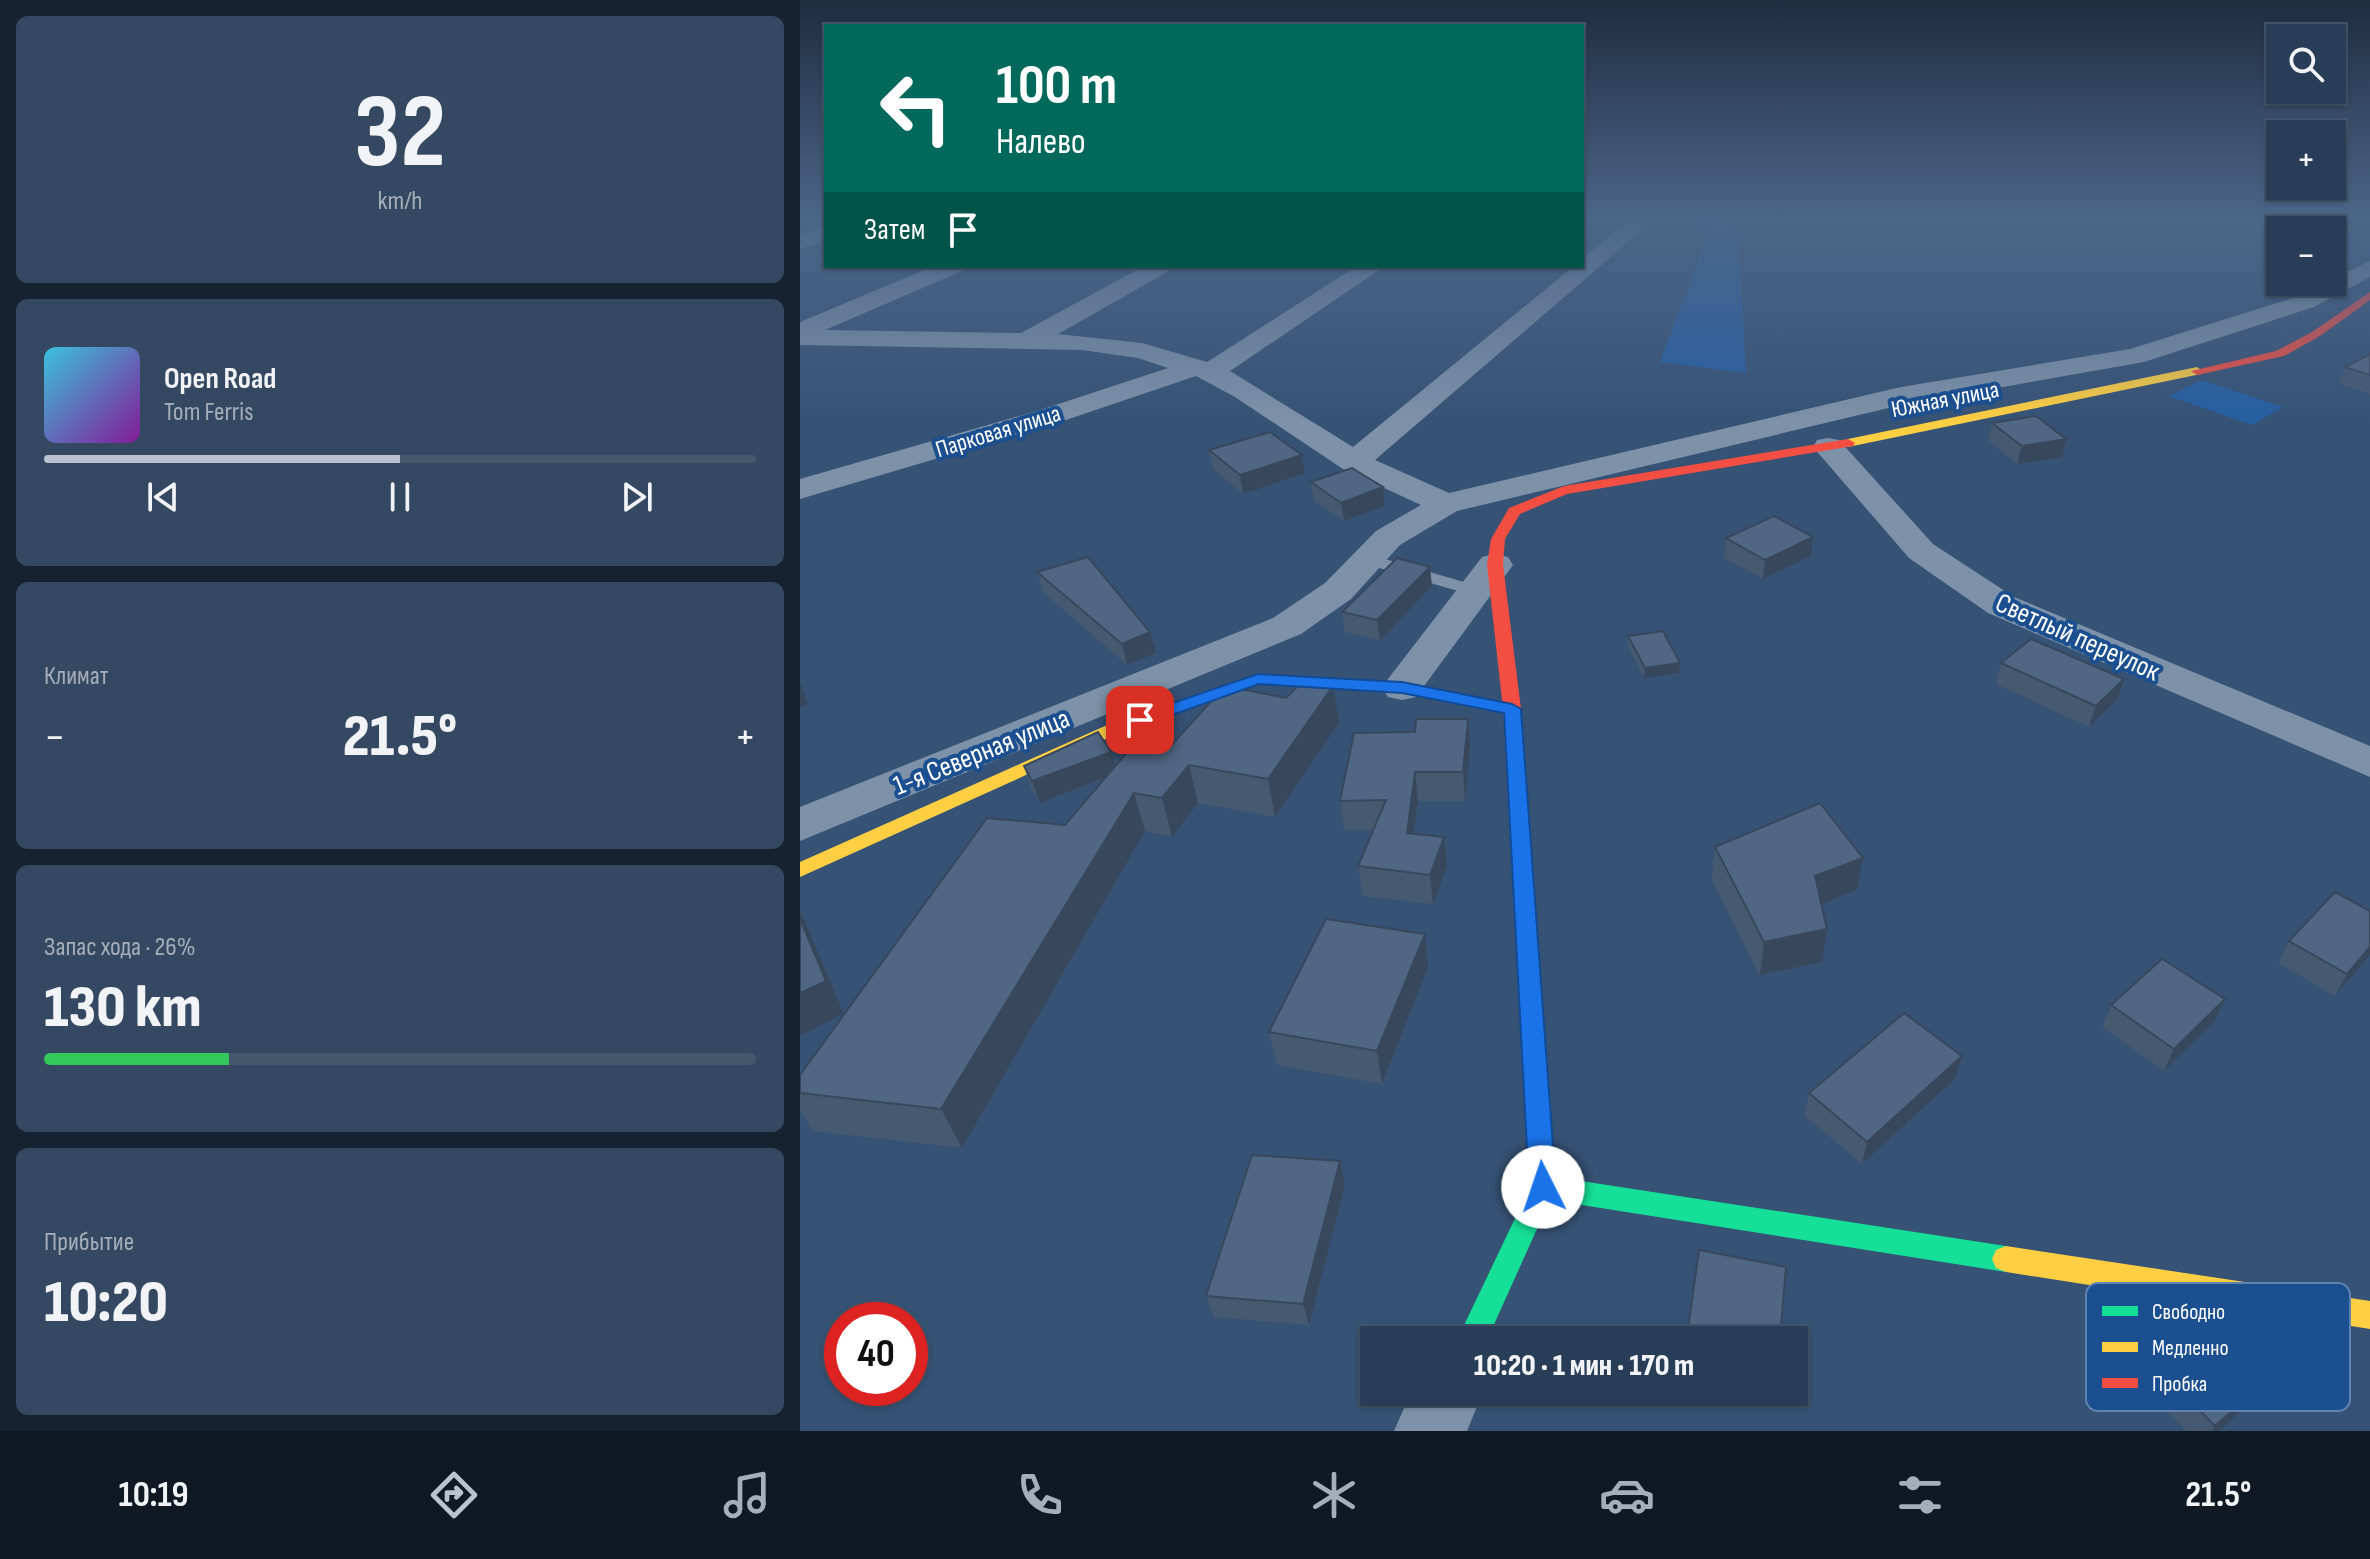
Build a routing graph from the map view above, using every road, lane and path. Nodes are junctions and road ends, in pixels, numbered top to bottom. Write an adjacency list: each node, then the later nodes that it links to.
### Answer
1 (907, 287): 7 (street)
2 (1123, 287): 8 (street)
3 (1339, 287): 9 (street, Парковая улица)
4 (1563, 287): 11 (street)
5 (2334, 287): 13 (street, 1-я Северная улица)
6 (2370, 295): 10 (street, Южная улица)
7 (800, 334): 8 (street)
8 (1025, 341): 9 (street)
9 (1202, 370): 11 (street); 12 (street, Парковая улица)
10 (1828, 447): 15 (street, Южная улица); 18 (street, Светлый переулок)
11 (1354, 462): 13 (street)
12 (800, 489)
13 (1446, 504): 14 (street, 1-я Северная улица)
14 (1368, 559): 15 (lane); 19 (street, 1-я Северная улица)
15 (1485, 578): 16 (street); 17 (street)
16 (1402, 688): 17 (street); 20 (street)
17 (1512, 709): 21 (street)
18 (2370, 763)
19 (800, 825)
20 (800, 870)
21 (1543, 1187): 22 (street); 25 (street)
22 (2163, 1283)
23 (2350, 1312): 24 (street)
24 (2370, 1315)
25 (1478, 1326)
26 (1442, 1406): 27 (street)
27 (1430, 1431)

